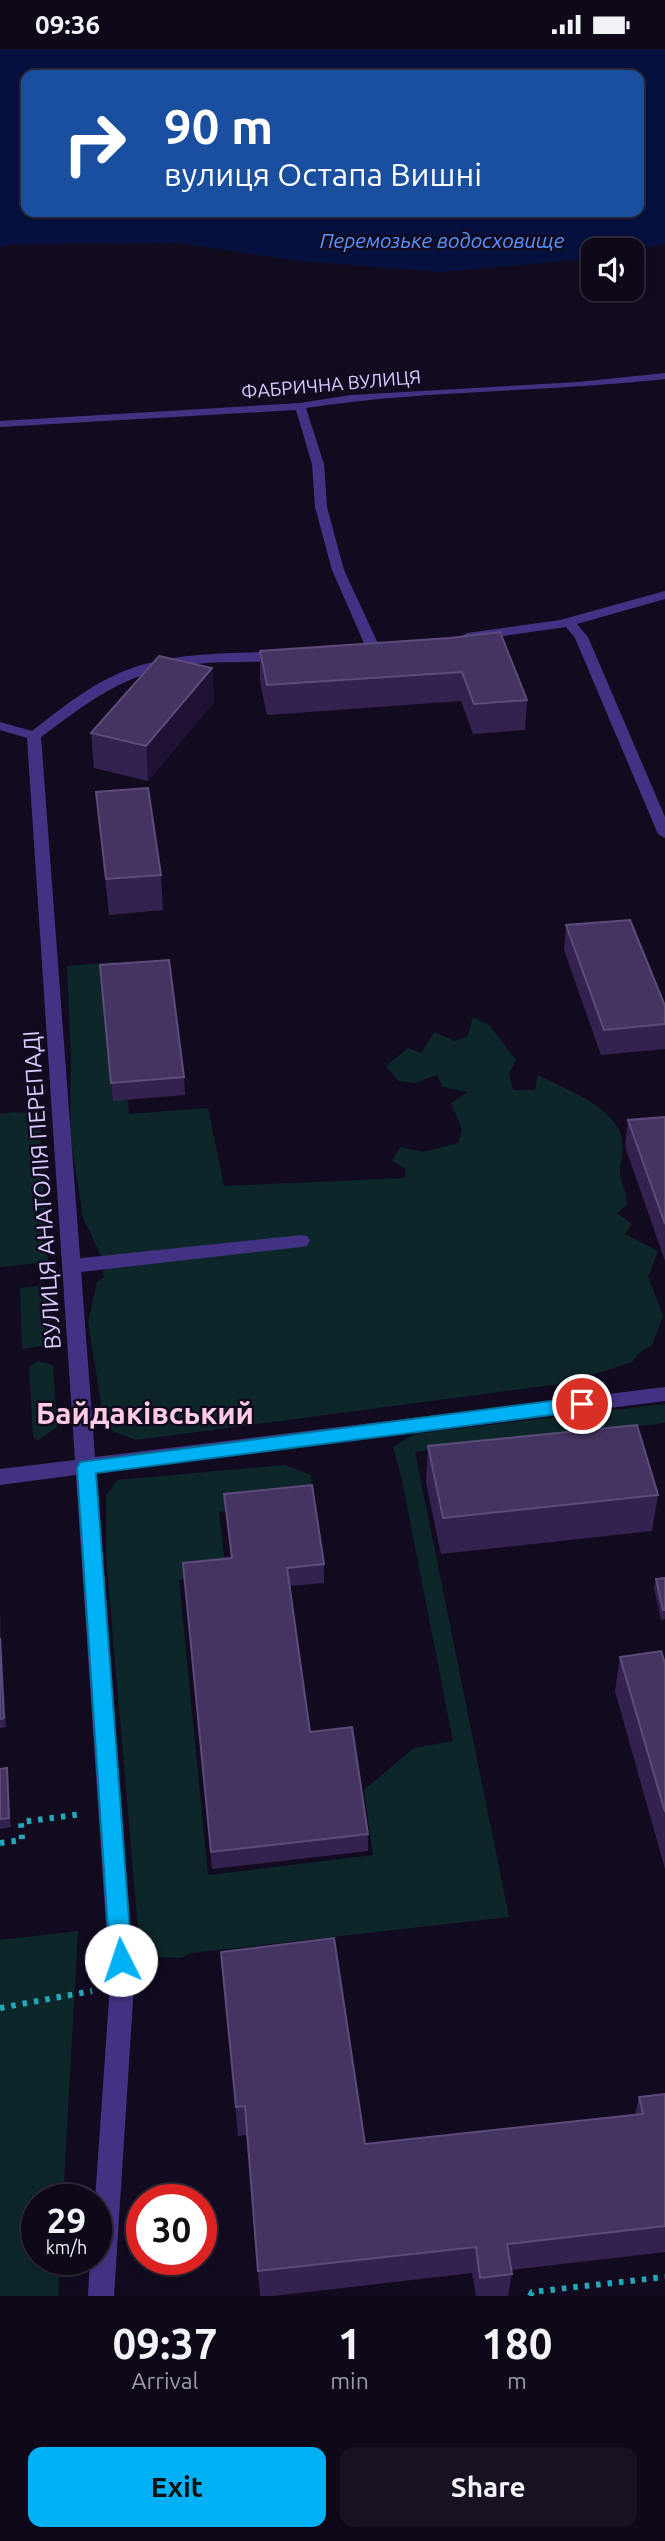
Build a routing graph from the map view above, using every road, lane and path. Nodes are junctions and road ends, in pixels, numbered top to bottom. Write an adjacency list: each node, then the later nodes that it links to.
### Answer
1 (665, 376): 2 (street, ФАБРИЧНА ВУЛИЦЯ)
2 (300, 406): 3 (street, ФАБРИЧНА ВУЛИЦЯ); 7 (street)
3 (0, 424)
4 (665, 595): 5 (street)
5 (569, 622): 6 (street); 11 (street)
6 (454, 639)
7 (374, 649)
8 (304, 654): 10 (street)
9 (0, 726): 10 (street)
10 (34, 736): 13 (street, ВУЛИЦЯ АНАТОЛІЯ ПЕРЕПАДІ)
11 (665, 834)
12 (301, 1241): 13 (street)
13 (72, 1266): 15 (street, ВУЛИЦЯ АНАТОЛІЯ ПЕРЕПАДІ)
14 (665, 1394): 15 (street)
15 (86, 1468): 16 (street); 17 (street, ВУЛИЦЯ АНАТОЛІЯ ПЕРЕПАДІ)
16 (0, 1477)
17 (111, 1811): 18 (path); 19 (street, ВУЛИЦЯ АНАТОЛІЯ ПЕРЕПАДІ)
18 (0, 1843)
19 (122, 1985): 20 (path); 22 (street, ВУЛИЦЯ АНАТОЛІЯ ПЕРЕПАДІ)
20 (0, 2008)
21 (665, 2277): 23 (path)
22 (101, 2296)
23 (530, 2296)

